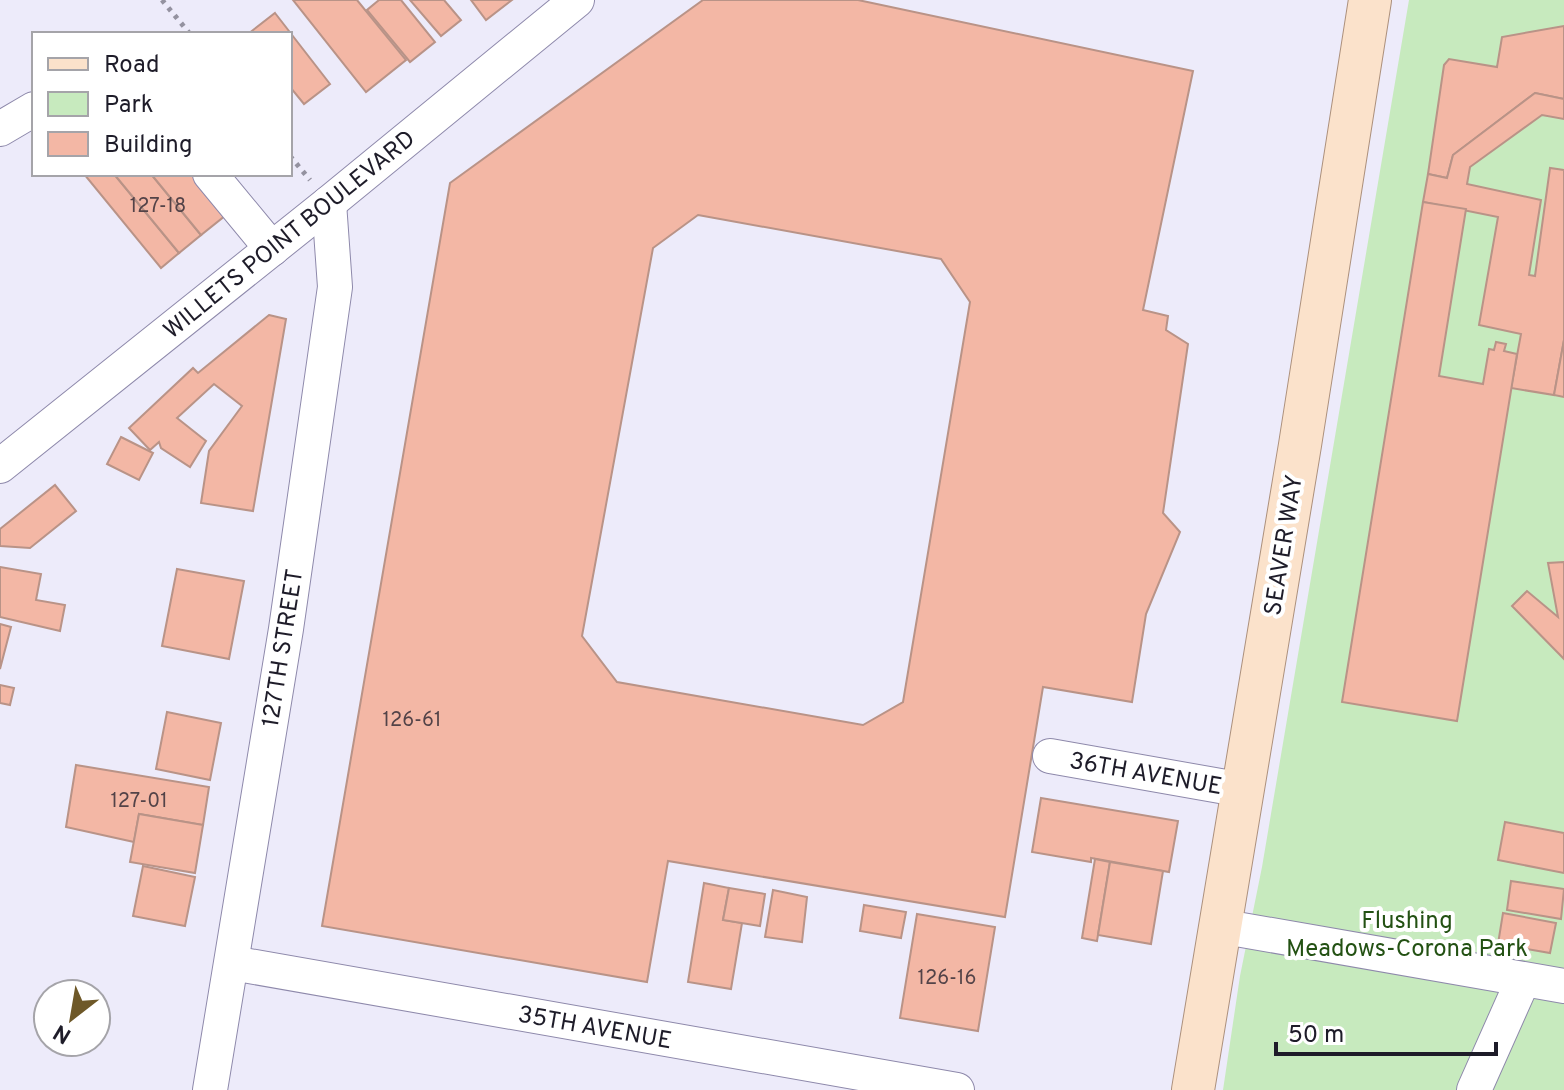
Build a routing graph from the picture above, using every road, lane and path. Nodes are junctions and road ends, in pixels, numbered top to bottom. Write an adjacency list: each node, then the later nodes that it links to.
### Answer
1 (162, 0): 4 (path)
2 (577, 0): 8 (street, WILLETS POINT BOULEVARD)
3 (1370, 0): 12 (main road, SEAVER WAY)
4 (188, 32)
5 (32, 110): 6 (street)
6 (0, 129)
7 (212, 176): 9 (street)
8 (329, 203): 9 (street, WILLETS POINT BOULEVARD); 14 (street, 127TH STREET)
9 (272, 249): 10 (street, WILLETS POINT BOULEVARD)
10 (0, 466)
11 (1050, 756): 12 (street, 36TH AVENUE)
12 (1243, 790): 13 (main road, SEAVER WAY)
13 (1219, 926): 15 (street); 19 (main road, SEAVER WAY)
14 (232, 963): 17 (street, 127TH STREET); 18 (street, 35TH AVENUE)
15 (1523, 980): 16 (street); 20 (street)
16 (1564, 986)
17 (210, 1090)
18 (957, 1090)
19 (1193, 1090)
20 (1474, 1090)

